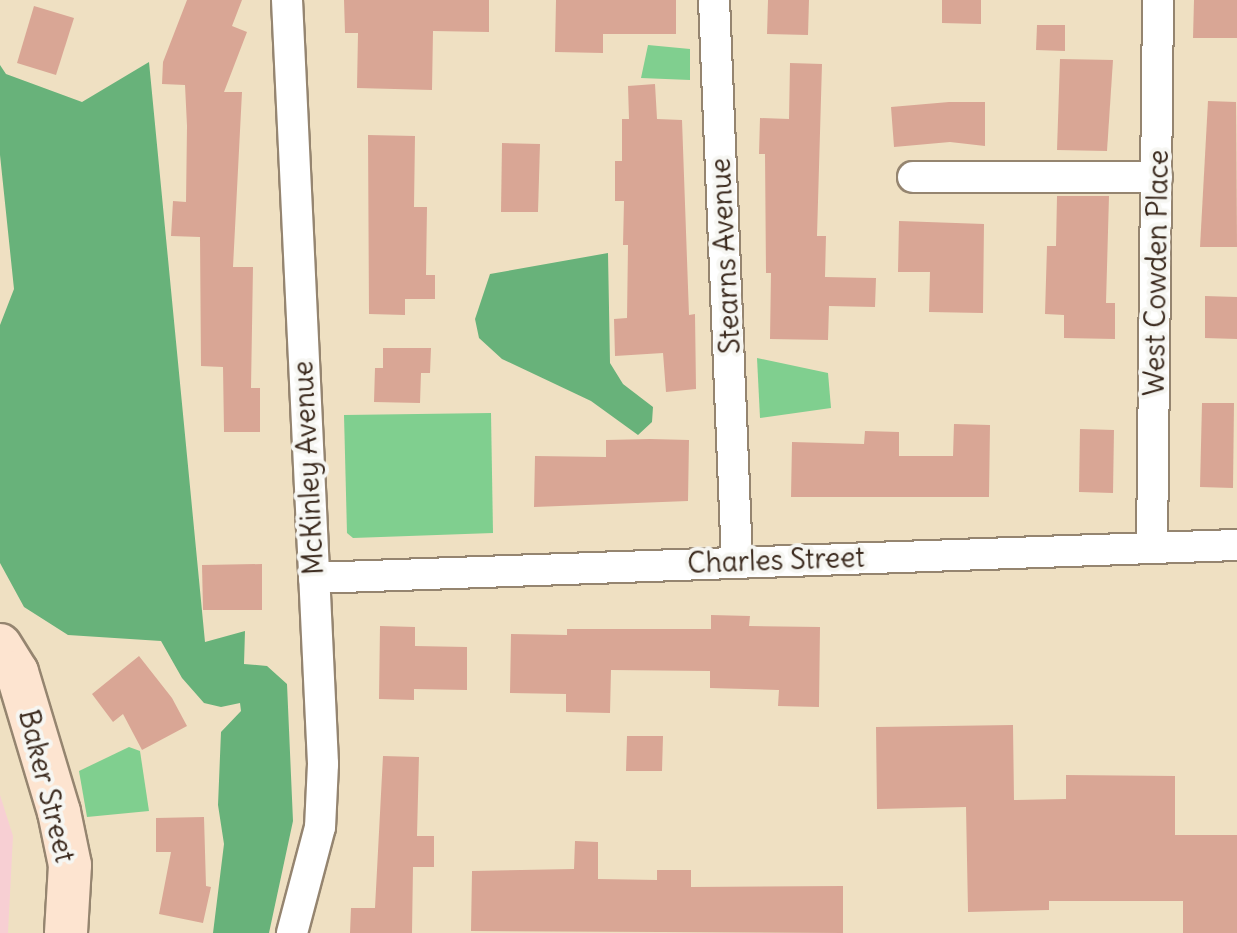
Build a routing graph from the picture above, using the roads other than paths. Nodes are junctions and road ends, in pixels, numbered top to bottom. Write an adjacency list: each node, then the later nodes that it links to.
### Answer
1 (287, 0): 9 (street, McKinley Avenue)
2 (714, 0): 8 (street, Stearns Avenue)
3 (1158, 0): 5 (street, West Cowden Place)
4 (913, 177): 5 (street)
5 (1158, 177): 7 (street, West Cowden Place)
6 (1237, 544): 7 (street, Charles Street)
7 (1152, 547): 8 (street, Charles Street)
8 (737, 561): 9 (street, Charles Street)
9 (314, 578): 12 (street, McKinley Avenue)
10 (0, 645): 11 (street, Baker Street)
11 (66, 933)
12 (292, 933)

